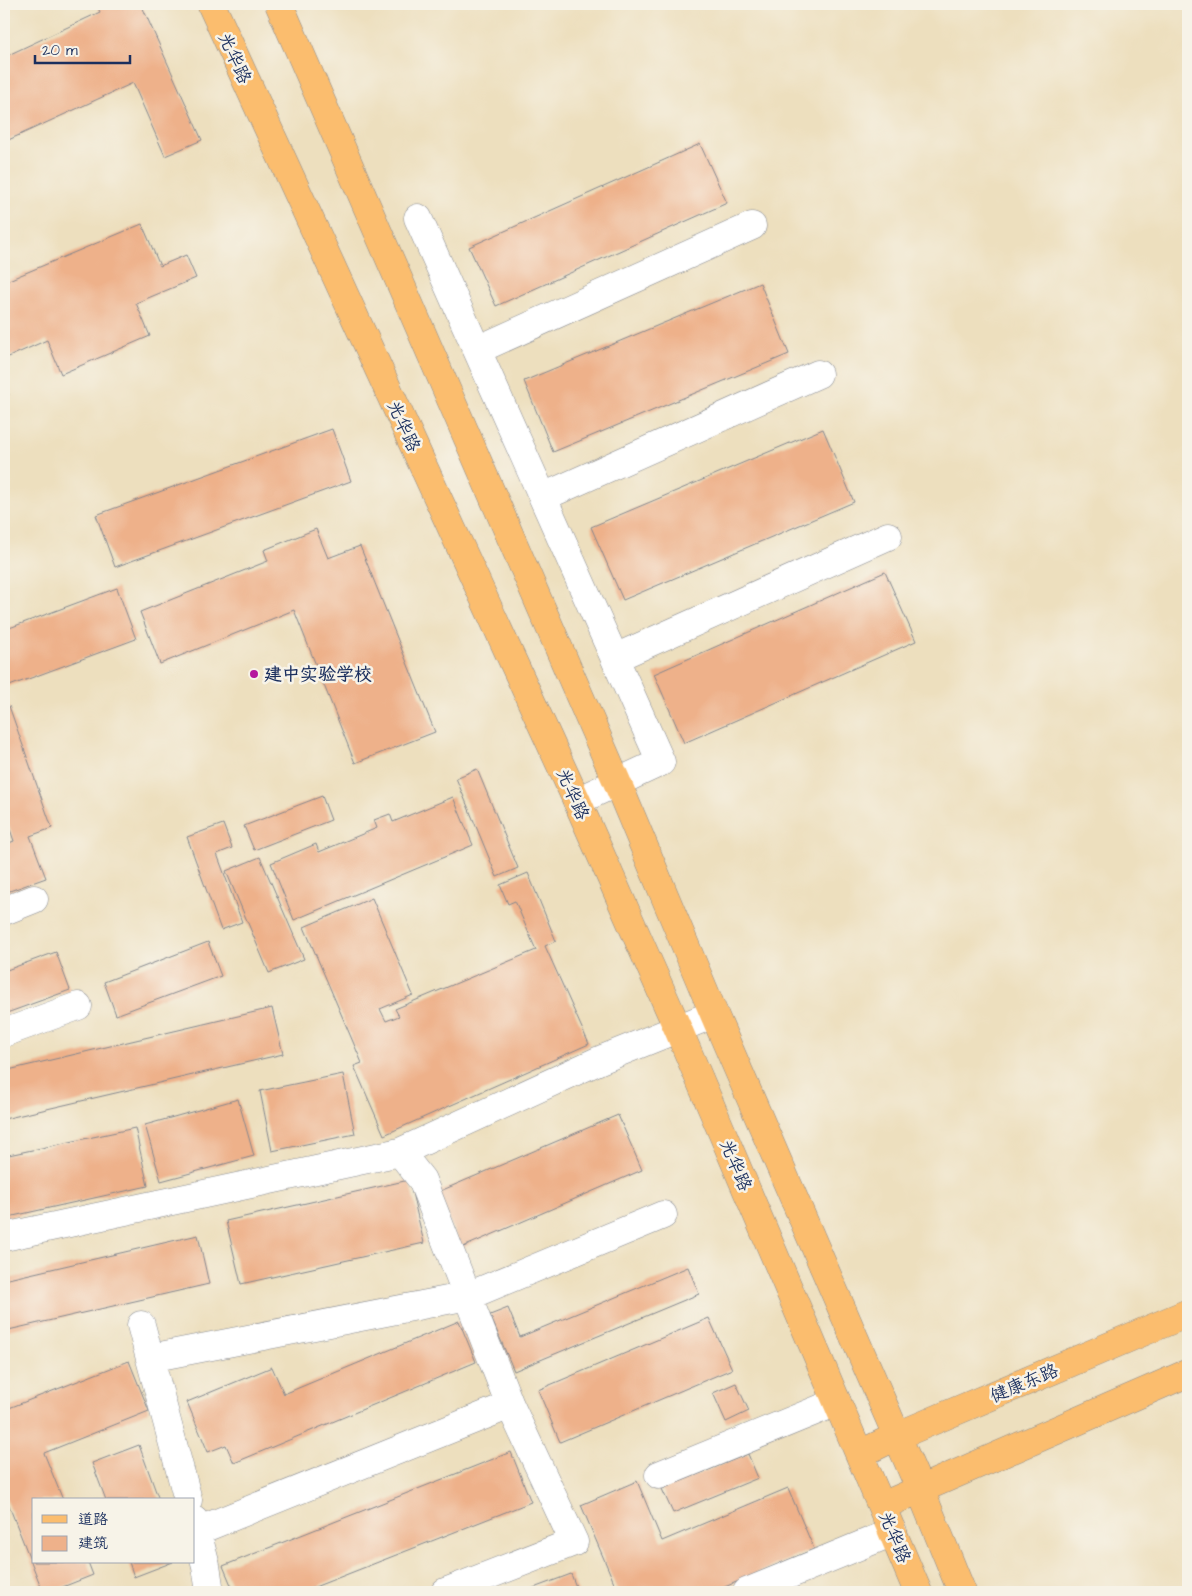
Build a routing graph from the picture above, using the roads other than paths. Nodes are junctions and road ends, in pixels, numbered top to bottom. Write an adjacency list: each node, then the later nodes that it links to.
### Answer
1 (211, 4): 11 (main road, 光华路)
2 (278, 4): 10 (main road)
3 (418, 218): 5 (lane)
4 (752, 226): 5 (lane)
5 (477, 350): 7 (lane)
6 (818, 374): 7 (lane)
7 (543, 497): 9 (lane)
8 (888, 536): 9 (lane)
9 (615, 658): 10 (lane)
10 (617, 782): 11 (lane); 15 (main road)
11 (576, 801): 16 (main road, 光华路)
12 (34, 899): 13 (lane)
13 (4, 911)
14 (78, 1006): 17 (lane)
15 (714, 1014): 16 (lane); 28 (main road)
16 (678, 1030): 18 (lane); 26 (main road, 光华路)
17 (4, 1033)
18 (400, 1152): 20 (lane); 21 (lane)
19 (663, 1215): 21 (lane)
20 (4, 1237)
21 (468, 1296): 24 (lane); 27 (lane)
22 (1188, 1313): 28 (main road, 健康东路)
23 (142, 1325): 24 (lane)
24 (150, 1358): 32 (lane)
25 (1188, 1373): 31 (main road)
26 (837, 1402): 29 (main road, 光华路); 30 (lane)
27 (510, 1406): 34 (lane); 37 (lane)
28 (897, 1436): 29 (main road, 健康东路); 31 (main road)
29 (860, 1454): 33 (main road, 光华路)
30 (659, 1475)
31 (920, 1489): 33 (main road); 40 (main road)
32 (187, 1498)
33 (882, 1506): 35 (main road, 光华路)
34 (195, 1526): 36 (lane)
35 (893, 1532): 38 (lane); 39 (main road, 光华路)
36 (210, 1592)
37 (445, 1592)
38 (747, 1592)
39 (918, 1592)
40 (962, 1592)

